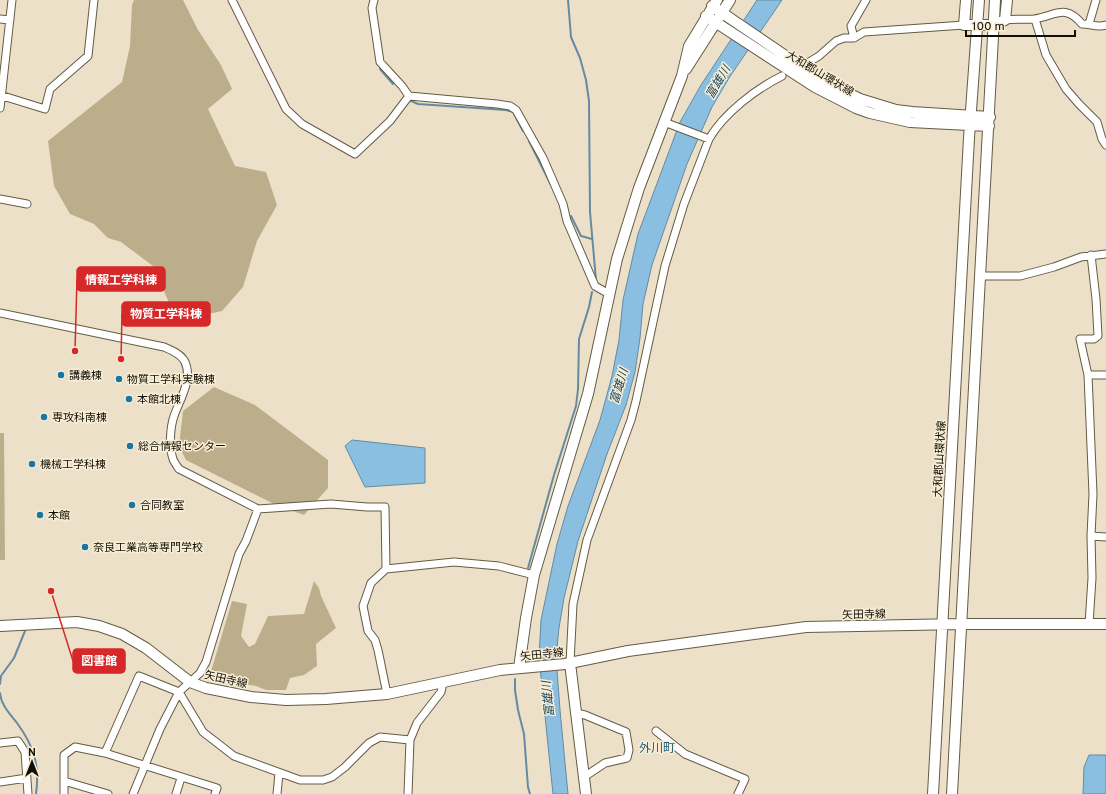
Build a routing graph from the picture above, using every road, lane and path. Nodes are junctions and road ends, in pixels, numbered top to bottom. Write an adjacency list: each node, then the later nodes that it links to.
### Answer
1 (12, 0): 17 (street)
2 (94, 0): 30 (street)
3 (232, 0): 31 (street)
4 (374, 0): 31 (street)
5 (730, 0): 13 (main road)
6 (866, 0): 26 (street)
7 (966, 0): 22 (main road)
8 (979, 0): 23 (main road, 大和郡山環状線)
9 (995, 0): 24 (main road)
10 (1007, 0): 18 (main road)
11 (1096, 0): 20 (street)
12 (714, 3): 13 (main road, 大和郡山環状線); 14 (main road, 大和郡山環状線)
13 (722, 13): 19 (main road); 21 (main road, 大和郡山環状線)
14 (706, 16): 19 (main road, 大和郡山環状線); 28 (main road)
15 (1035, 18): 18 (street); 20 (street); 37 (street)
16 (0, 19): 17 (street)
17 (10, 20): 30 (street)
18 (1005, 20): 24 (main road)
19 (716, 22): 21 (main road, 大和郡山環状線); 28 (main road)
20 (1089, 24): 25 (street)
21 (730, 25): 33 (main road, 大和郡山環状線)
22 (964, 25): 23 (main road); 26 (street)
23 (978, 25): 24 (main road); 33 (main road, 大和郡山環状線)
24 (994, 25): 34 (main road)
25 (1106, 25)
26 (854, 38): 27 (street)
27 (809, 62)
28 (682, 76): 35 (main road)
29 (782, 76): 36 (street)
30 (1, 95): 32 (street)
31 (409, 96): 43 (street)
32 (0, 108)
33 (970, 120): 34 (main road, 大和郡山環状線); 52 (main road, 大和郡山環状線)
34 (989, 122): 42 (main road)
35 (669, 124): 36 (street); 43 (main road)
36 (709, 138): 57 (street)
37 (1106, 144)
38 (0, 199): 39 (street)
39 (27, 204)
40 (1106, 254): 41 (street)
41 (1091, 255): 42 (street); 45 (street)
42 (981, 276): 53 (main road)
43 (609, 294): 51 (main road)
44 (0, 314): 47 (street)
45 (1088, 375): 46 (street); 48 (street)
46 (1106, 375)
47 (258, 509): 50 (street); 59 (street)
48 (1091, 536): 49 (street); 54 (street)
49 (1106, 537)
50 (386, 569): 51 (street); 62 (street)
51 (534, 575): 58 (main road)
52 (942, 624): 53 (main road, 矢田寺線); 57 (main road, 矢田寺線); 85 (main road, 大和郡山環状線)
53 (961, 624): 54 (main road, 矢田寺線); 86 (main road)
54 (1089, 624): 55 (main road, 矢田寺線)
55 (1106, 624)
56 (0, 626): 59 (main road, 矢田寺線)
57 (568, 664): 58 (main road, 矢田寺線); 63 (main road)
58 (524, 668): 60 (main road, 矢田寺線)
59 (190, 682): 61 (street); 62 (main road, 矢田寺線)
60 (443, 682): 62 (main road, 矢田寺線); 65 (street)
61 (179, 692): 67 (street); 68 (street); 69 (street)
62 (387, 694)
63 (576, 713): 70 (main road); 70 (street)
64 (656, 731): 84 (street)
65 (410, 740): 69 (street); 82 (street)
66 (0, 744): 71 (street)
67 (105, 753): 68 (street); 74 (street)
68 (144, 766): 72 (street); 78 (street)
69 (279, 773): 81 (street)
70 (584, 777): 83 (main road)
71 (27, 778): 73 (street); 75 (street)
72 (181, 778): 79 (street); 80 (street)
73 (0, 782)
74 (64, 782): 76 (street); 77 (street)
75 (28, 794)
76 (64, 794)
77 (108, 794)
78 (133, 794)
79 (176, 794)
80 (215, 794)
81 (277, 794)
82 (408, 794)
83 (586, 794)
84 (738, 794)
85 (933, 794)
86 (952, 794)

